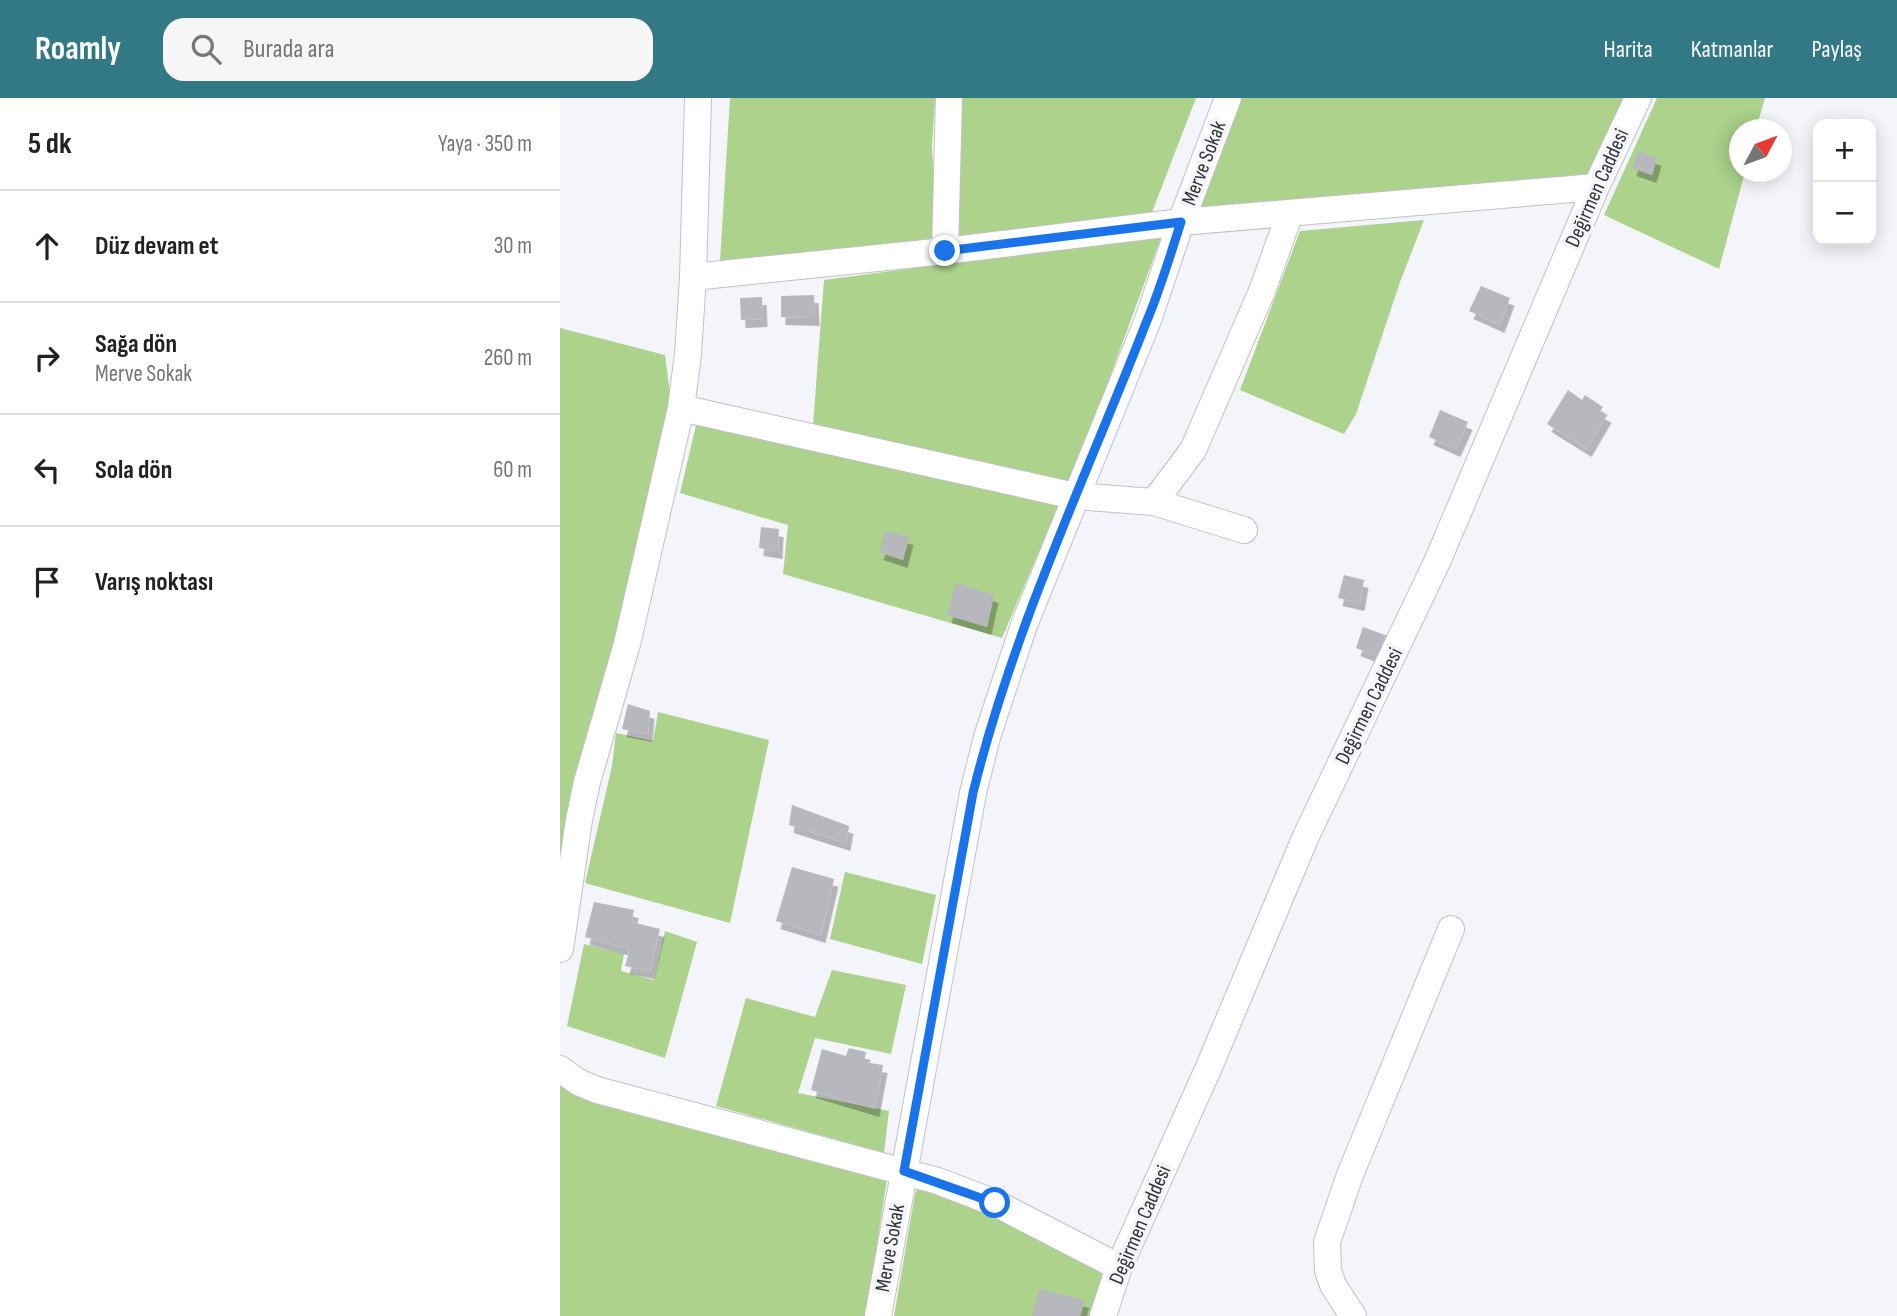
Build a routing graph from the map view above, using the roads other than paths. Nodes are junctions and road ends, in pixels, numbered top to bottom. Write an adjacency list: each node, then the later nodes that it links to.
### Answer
1 (698, 98): 9 (street)
2 (949, 98): 8 (street)
3 (1228, 98): 7 (street, Merve Sokak)
4 (1637, 98): 5 (street, Değirmen Caddesi)
5 (1596, 187): 6 (street); 19 (street, Değirmen Caddesi)
6 (1290, 213): 7 (street); 12 (street)
7 (1181, 222): 8 (street); 11 (street, Merve Sokak)
8 (945, 251): 9 (street)
9 (693, 277): 10 (street)
10 (681, 408): 11 (street); 14 (street)
11 (1075, 496): 12 (street); 18 (street, Merve Sokak)
12 (1154, 502): 13 (street)
13 (1244, 530)
14 (564, 885): 16 (street)
15 (1451, 929): 22 (street)
16 (560, 949)
17 (560, 1069): 18 (street)
18 (904, 1171): 19 (street); 20 (street, Merve Sokak)
19 (1119, 1267): 21 (street, Değirmen Caddesi)
20 (878, 1316)
21 (1103, 1316)
22 (1353, 1316)

